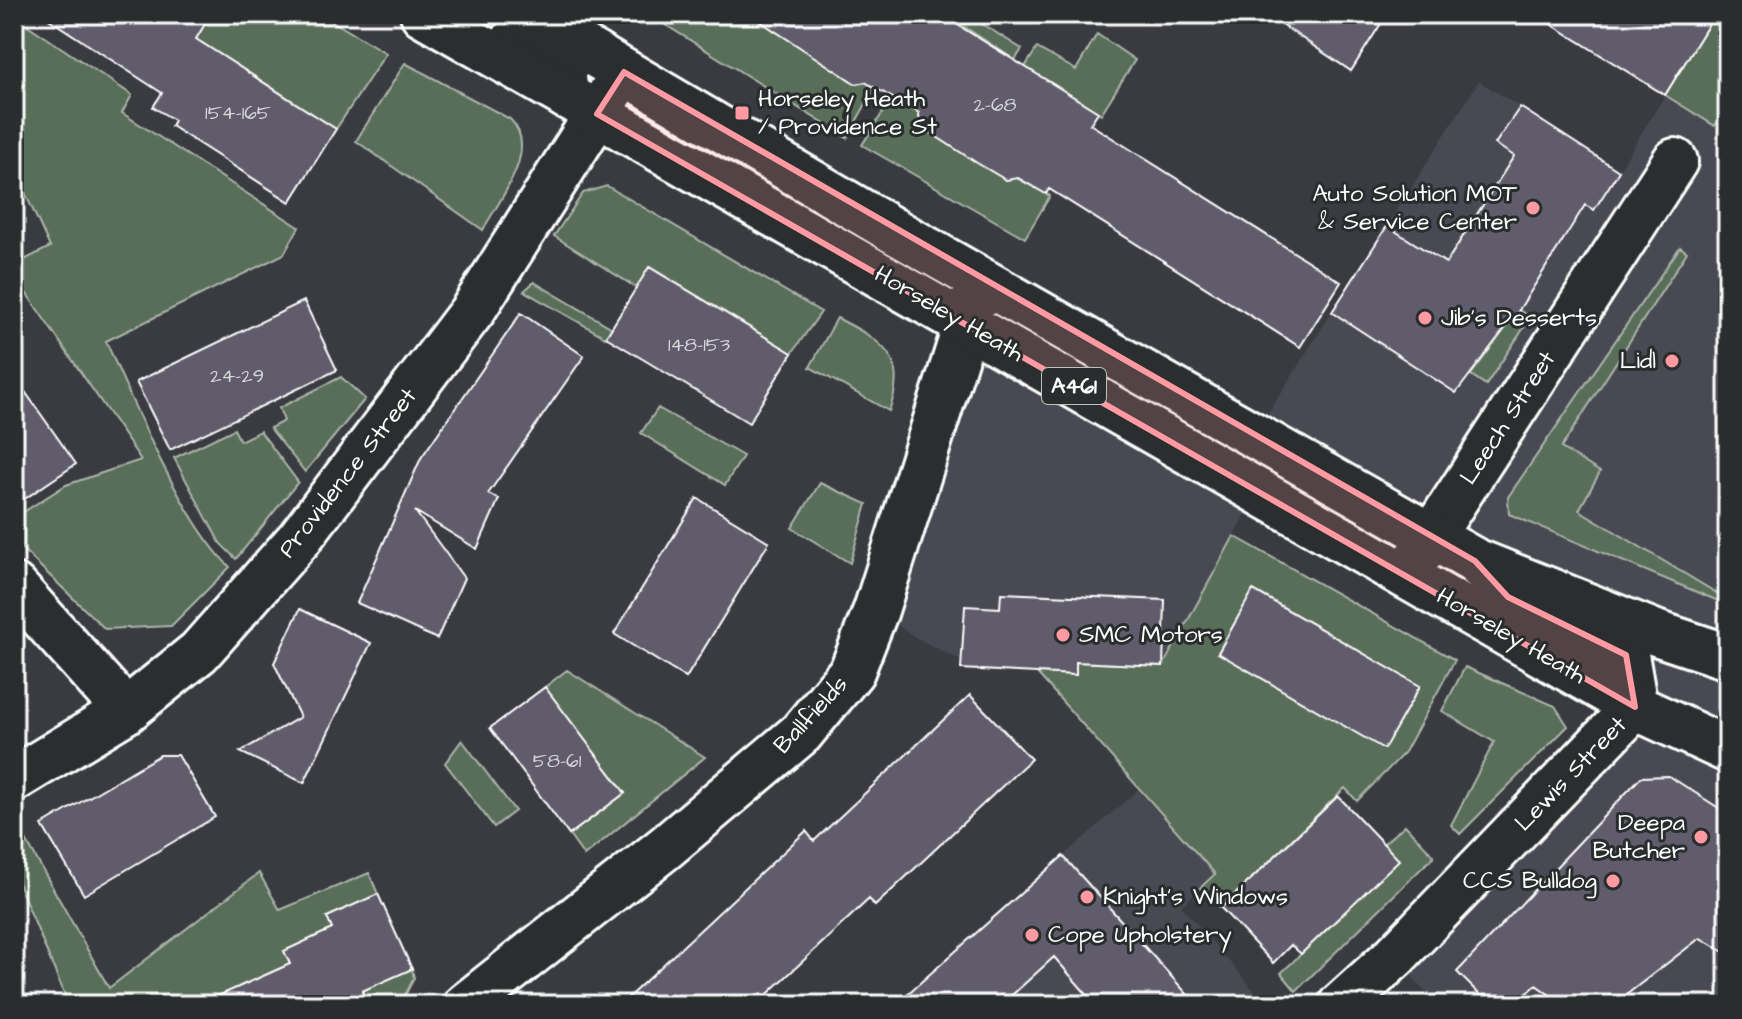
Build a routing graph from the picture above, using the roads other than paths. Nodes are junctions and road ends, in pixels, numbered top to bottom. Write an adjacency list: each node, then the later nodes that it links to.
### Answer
1 (423, 14): 2 (main road, Horseley Heath / A461)
2 (520, 29): 3 (main road, Horseley Heath / A461); 3 (main road, Horseley Heath / A461)
3 (598, 94): 5 (main road, Horseley Heath / A461); 5 (main road, Horseley Heath / A461); 11 (main road, Providence Street)
4 (1675, 161): 6 (main road, Leech Street)
5 (973, 301): 6 (main road, Horseley Heath / A461); 14 (main road, Ballfields)
6 (1419, 556): 7 (main road, Horseley Heath / A461); 10 (main road, Horseley Heath / A461)
7 (1475, 561): 9 (main road, Horseley Heath / A461); 10 (main road, Lewis Street)
8 (14, 586): 11 (main road)
9 (1728, 657)
10 (1635, 707): 12 (main road, Horseley Heath / A461); 15 (main road, Lewis Street)
11 (126, 711): 13 (main road, Providence Street)
12 (1728, 750)
13 (14, 779)
14 (466, 1005)
15 (1341, 1005)

